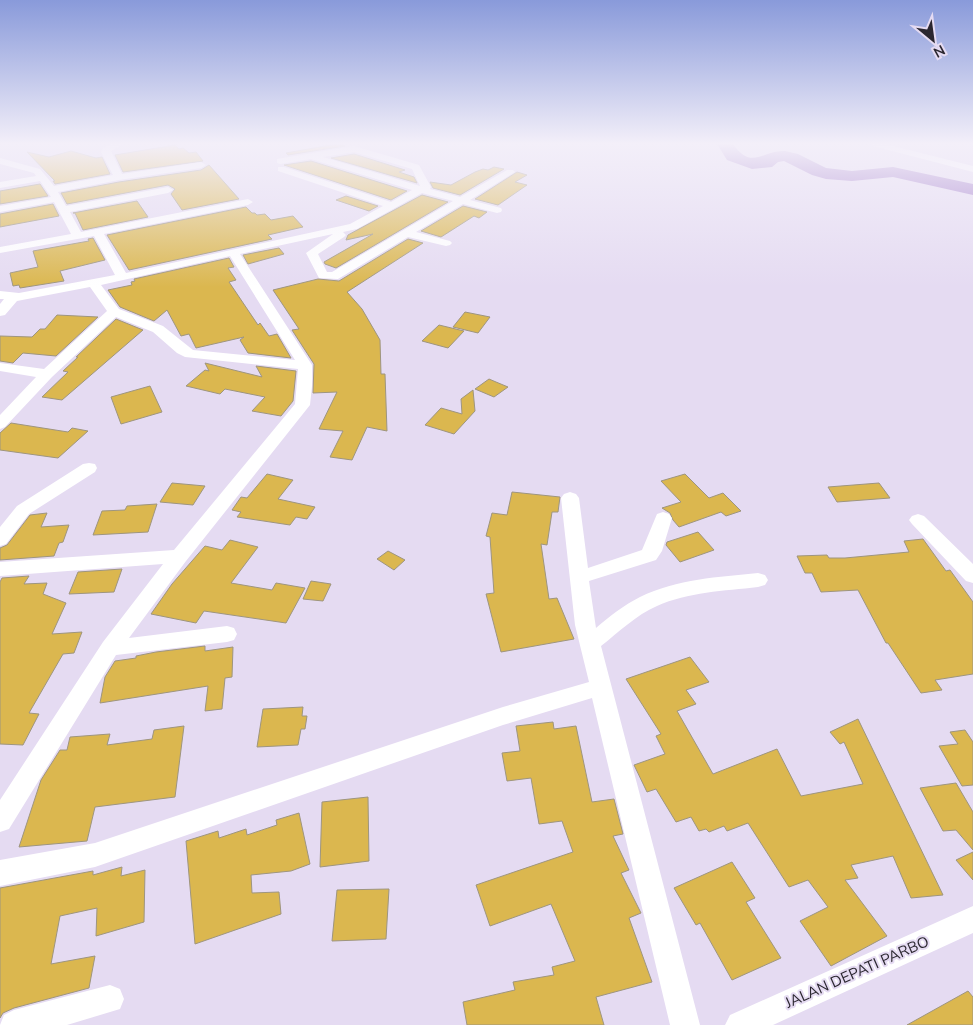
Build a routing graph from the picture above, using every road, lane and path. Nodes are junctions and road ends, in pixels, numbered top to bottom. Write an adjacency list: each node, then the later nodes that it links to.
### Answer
1 (52, 192): 8 (street)
2 (65, 192): 8 (street)
3 (158, 192): 13 (street)
4 (351, 192): 11 (street)
5 (419, 192): 11 (street)
6 (429, 192): 9 (street)
7 (475, 192): 9 (street)
8 (54, 195): 12 (street); 13 (street)
9 (461, 200): 14 (street); 17 (street)
10 (248, 202): 16 (street)
11 (394, 206): 15 (street)
12 (0, 209)
13 (64, 210): 18 (street)
14 (498, 210)
15 (353, 227): 17 (street); 21 (street)
16 (97, 232): 18 (street); 22 (street)
17 (407, 233): 19 (street)
18 (77, 235): 20 (street)
19 (446, 243)
20 (0, 250)
21 (233, 252): 22 (street); 27 (street)
22 (122, 277): 23 (street)
23 (92, 283): 24 (street); 26 (street)
24 (6, 296): 25 (street)
25 (0, 312)
26 (114, 312): 27 (street); 29 (street)
27 (305, 365): 36 (street)
28 (0, 367): 29 (street)
29 (48, 374): 30 (street)
30 (0, 424)
31 (89, 468): 35 (street)
32 (570, 498): 39 (street)
33 (663, 518): 39 (street)
34 (918, 520): 38 (street)
35 (0, 540)
36 (179, 556): 37 (street); 43 (street)
37 (0, 569)
38 (973, 576)
39 (578, 578): 42 (street)
40 (758, 580): 42 (street)
41 (227, 634): 43 (street)
42 (590, 643): 44 (street)
43 (110, 648): 45 (street)
44 (601, 687): 46 (street); 50 (street)
45 (0, 821)
46 (0, 873)
47 (973, 919): 51 (street, JALAN DEPATI PARBO)
48 (110, 999): 49 (street)
49 (14, 1025)
50 (685, 1025)
51 (740, 1025)

